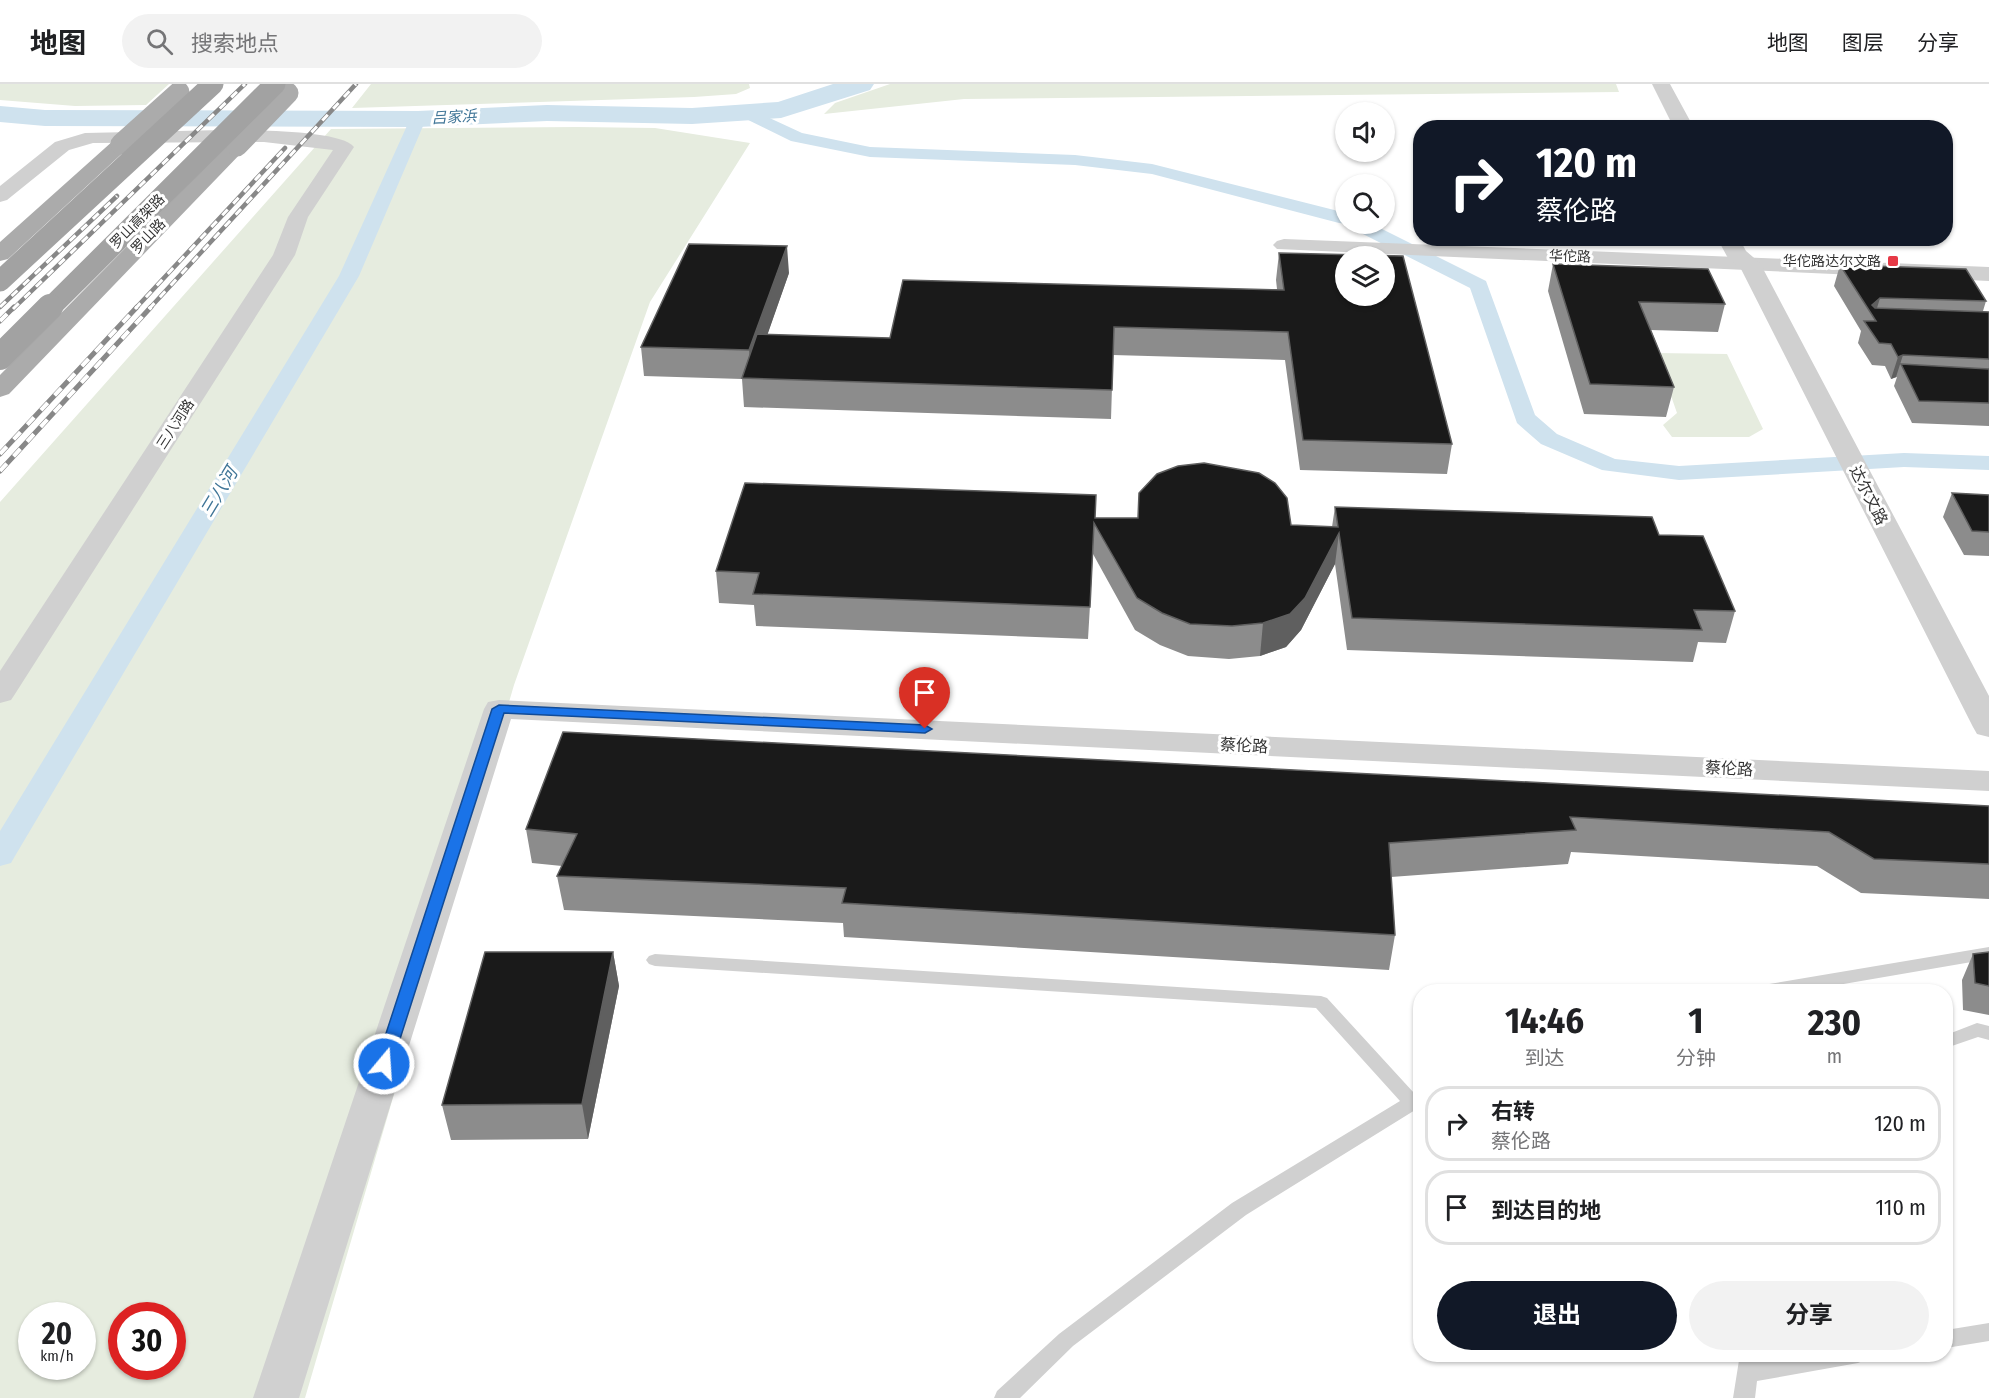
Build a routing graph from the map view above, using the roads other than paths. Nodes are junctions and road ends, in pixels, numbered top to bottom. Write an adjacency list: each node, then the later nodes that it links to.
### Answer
1 (213, 84): 16 (highway, bridge)
2 (1648, 84): 6 (street)
3 (1661, 84): 7 (street)
4 (286, 87): 17 (highway, 罗山高架路, bridge); 18 (main road, 罗山路, bridge)
5 (183, 88): 12 (main road, bridge)
6 (1667, 120)
7 (1680, 120)
8 (0, 196): 19 (street, 三八河路)
9 (1284, 245): 13 (street, 华佗路)
10 (1732, 246): 13 (street, 达尔文路)
11 (1747, 246): 13 (street, 达尔文路)
12 (0, 254)
13 (1749, 263): 14 (street, 华佗路); 15 (street, 华佗路); 20 (street, 达尔文路)
14 (1989, 269)
15 (1989, 274)
16 (0, 281)
17 (0, 357)
18 (0, 389)
19 (0, 694)
20 (1989, 728)
21 (1989, 781): 33 (street, 蔡伦路)
22 (1989, 953): 24 (lane)
23 (655, 960): 27 (lane)
24 (1805, 984)
25 (1989, 1033): 26 (lane)
26 (1953, 1039)
27 (1413, 1097)
28 (1413, 1102): 34 (lane)
29 (1989, 1332): 30 (lane)
30 (1953, 1338)
31 (1771, 1362): 32 (lane)
32 (1749, 1364): 35 (lane)
33 (276, 1398)
34 (1005, 1398)
35 (1744, 1398)

